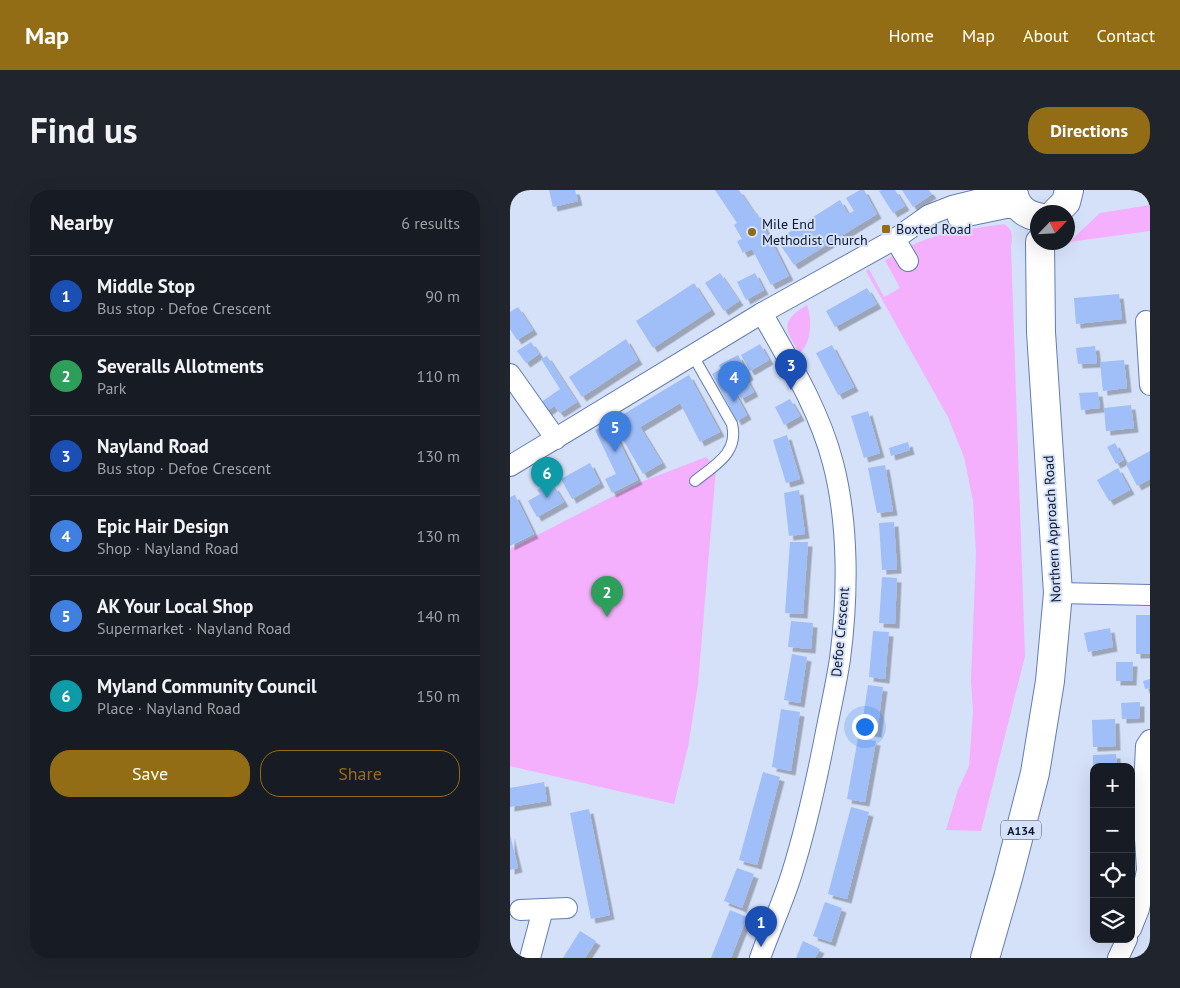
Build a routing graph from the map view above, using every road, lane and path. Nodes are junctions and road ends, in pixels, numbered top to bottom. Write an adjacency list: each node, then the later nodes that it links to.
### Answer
1 (1069, 190): 3 (main road)
2 (1020, 201): 4 (street)
3 (1063, 205)
4 (899, 236): 6 (street); 7 (street)
5 (1040, 250): 16 (main road, Northern Approach Road / A134)
6 (908, 261)
7 (762, 313): 9 (street); 25 (street, Defoe Crescent)
8 (1146, 321): 10 (street)
9 (692, 354): 13 (street); 15 (lane)
10 (1149, 358): 12 (street)
11 (510, 374): 13 (street)
12 (1150, 386)
13 (556, 439): 14 (street)
14 (510, 466)
15 (695, 481)
16 (1058, 593): 17 (street); 26 (main road, Northern Approach Road / A134)
17 (1150, 595)
18 (1150, 740): 22 (street)
19 (567, 908): 20 (street)
20 (544, 909): 21 (street); 24 (street)
21 (520, 910)
22 (1135, 920)
23 (1125, 943): 27 (street)
24 (530, 958)
25 (760, 958)
26 (985, 958)
27 (1118, 958)

